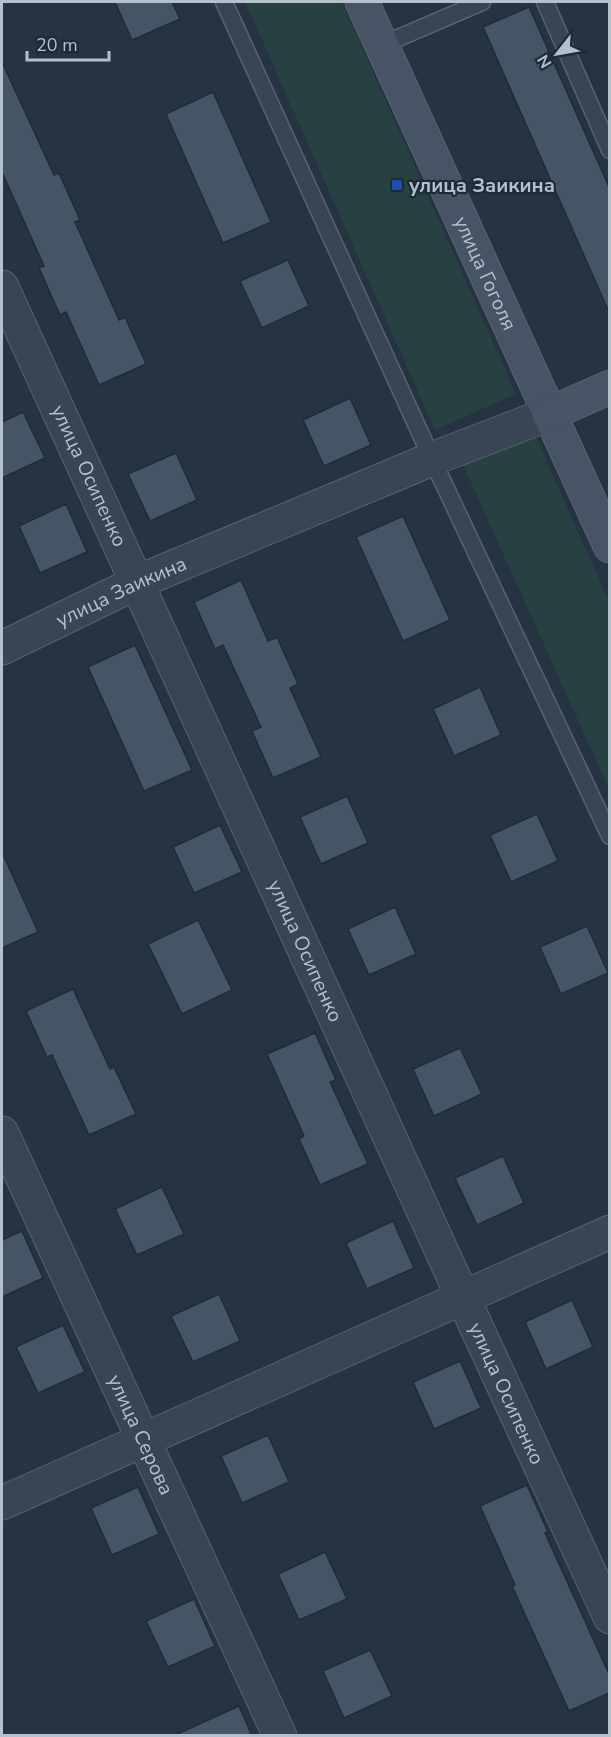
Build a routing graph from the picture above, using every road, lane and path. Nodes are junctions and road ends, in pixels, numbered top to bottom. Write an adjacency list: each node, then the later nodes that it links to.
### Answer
1 (224, 2): 10 (lane)
2 (362, 2): 5 (main road, улица Гоголя)
3 (482, 2): 5 (lane)
4 (545, 2): 6 (lane)
5 (382, 45): 9 (main road, улица Гоголя)
6 (609, 150)
7 (2, 287): 12 (street, улица Осипенко)
8 (609, 387): 9 (main road, улица Заикина)
9 (549, 414): 10 (street, улица Заикина); 11 (main road, улица Гоголя)
10 (432, 459): 12 (street, улица Заикина); 14 (lane)
11 (609, 546)
12 (140, 581): 13 (street, улица Заикина); 17 (street, улица Осипенко)
13 (2, 648)
14 (609, 836)
15 (2, 1133): 18 (street, улица Серова)
16 (609, 1232): 17 (street)
17 (461, 1299): 18 (street); 20 (street, улица Осипенко)
18 (143, 1440): 19 (street); 21 (street, улица Серова)
19 (2, 1503)
20 (609, 1617)
21 (280, 1736)

